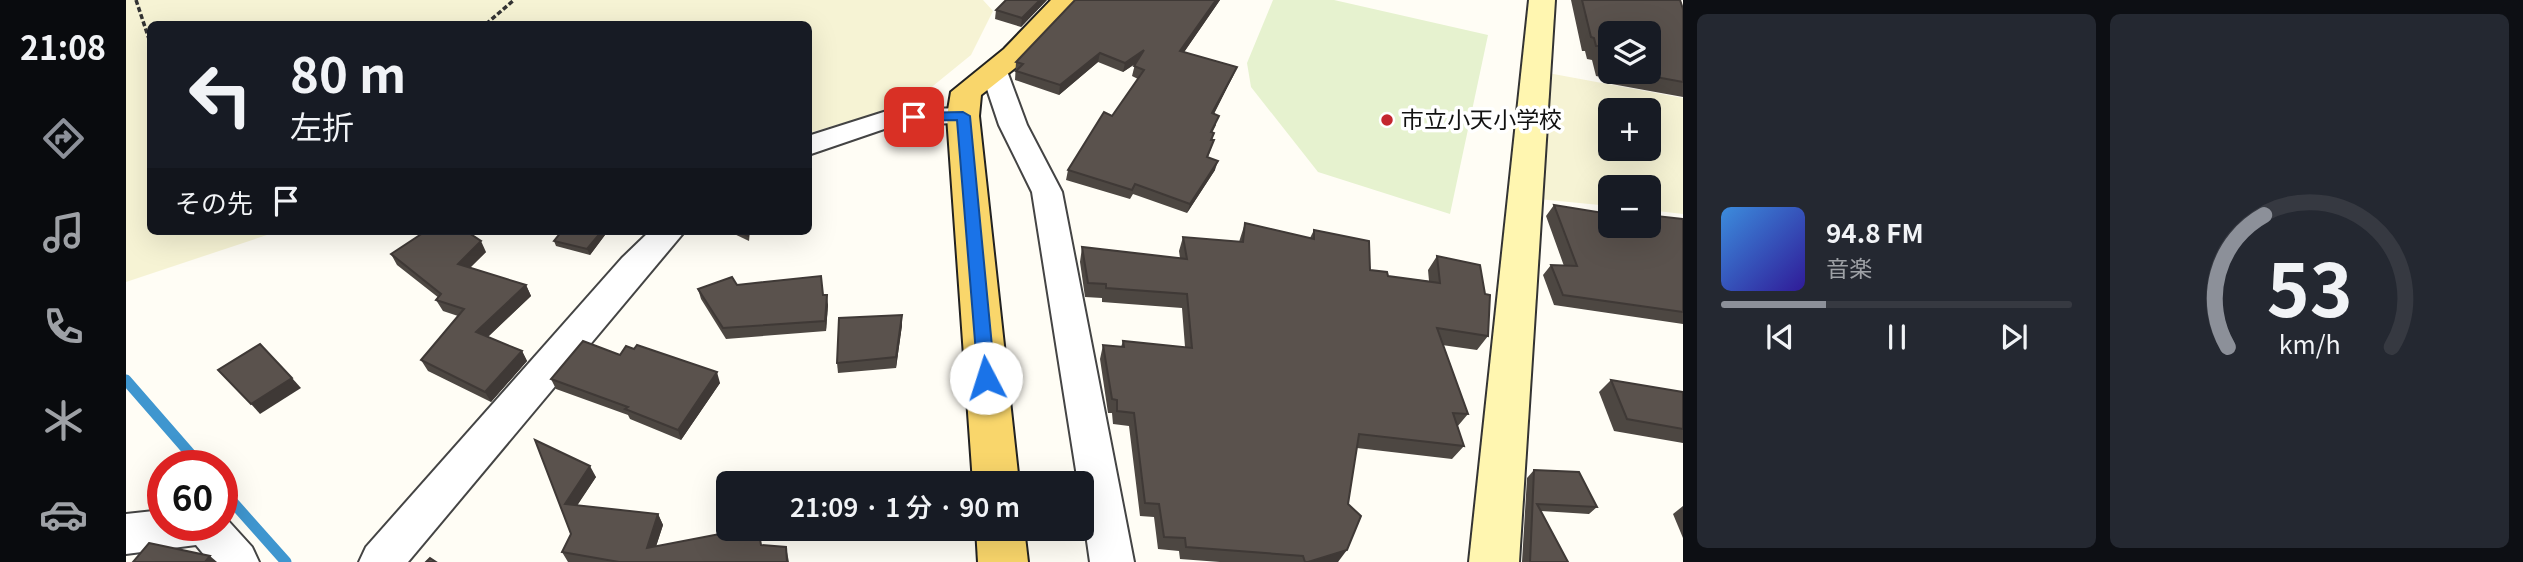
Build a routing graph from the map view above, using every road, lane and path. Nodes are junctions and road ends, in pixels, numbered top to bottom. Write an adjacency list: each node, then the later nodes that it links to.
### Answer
1 (136, 0): 6 (path)
2 (514, 0): 5 (path)
3 (1542, 0): 18 (street)
4 (1057, 2): 7 (main road)
5 (490, 21)
6 (147, 36)
7 (994, 71): 8 (main road); 17 (street)
8 (963, 116): 9 (street); 11 (main road)
9 (812, 145)
10 (665, 235): 15 (street)
11 (995, 471)
12 (126, 534): 14 (street)
13 (1001, 541): 16 (main road)
14 (237, 562)
15 (381, 562)
16 (1003, 562)
17 (1112, 562)
18 (1494, 562)

